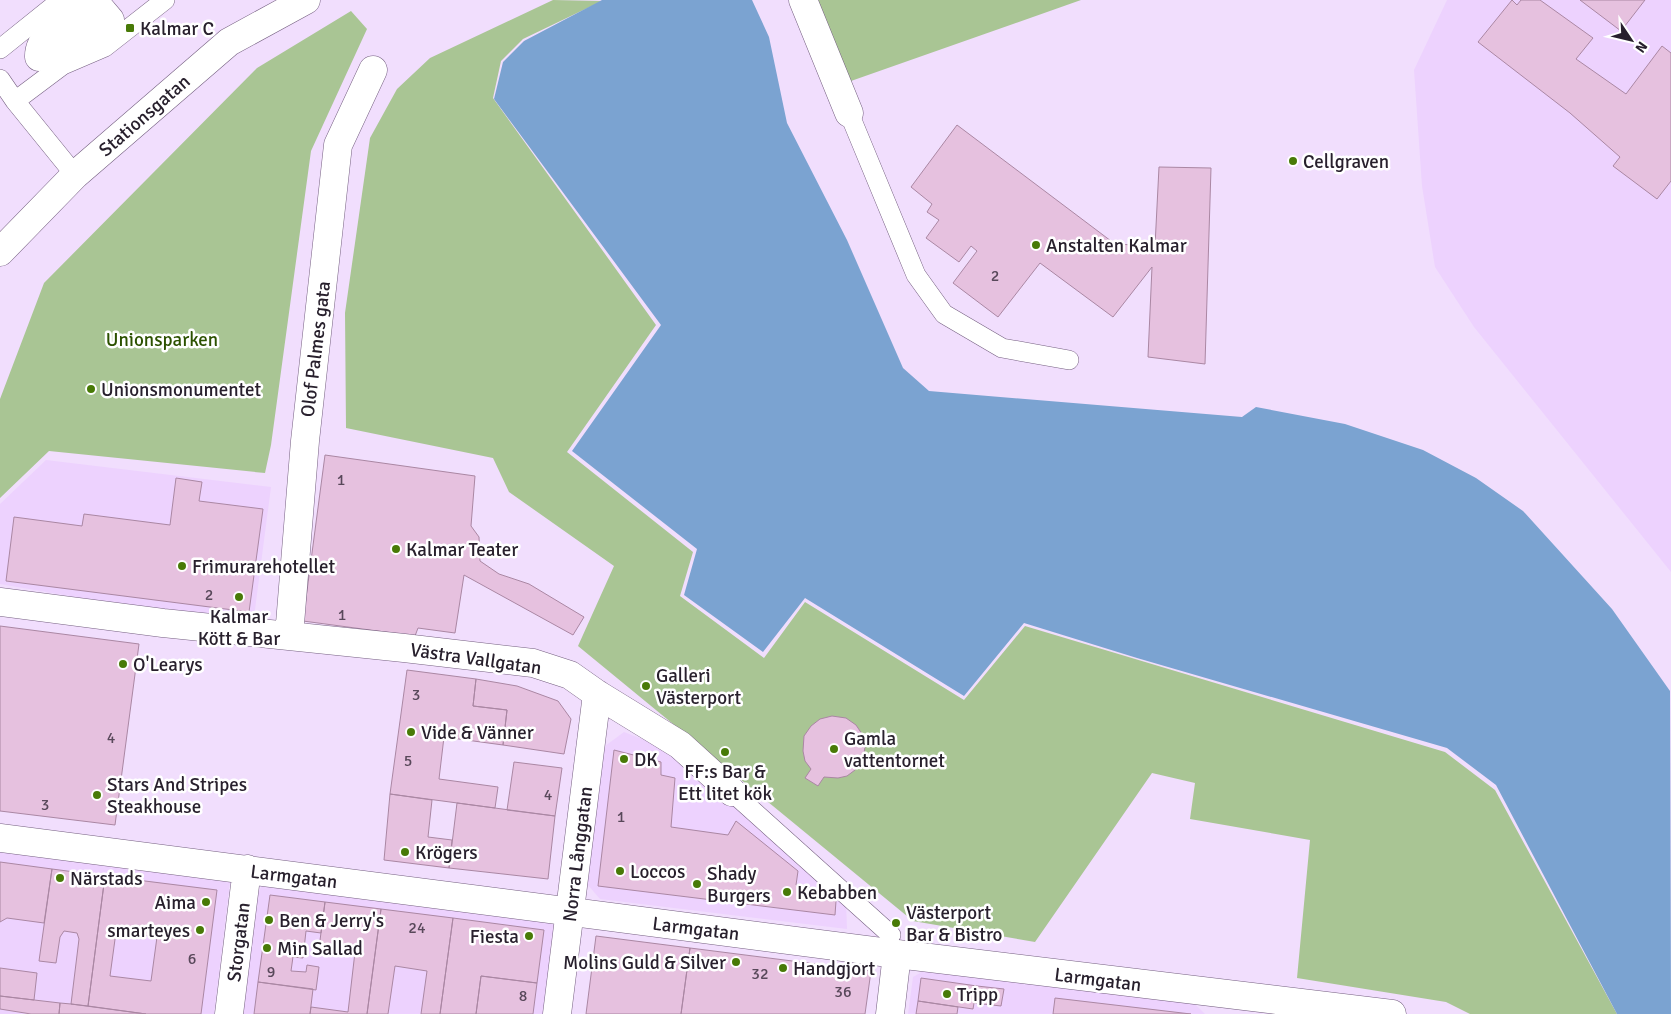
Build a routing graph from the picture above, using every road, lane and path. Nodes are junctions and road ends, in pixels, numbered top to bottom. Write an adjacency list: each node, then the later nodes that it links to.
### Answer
1 (61, 0): 5 (lane)
2 (165, 0): 8 (lane)
3 (306, 0): 10 (street, Stationsgatan)
4 (803, 0): 9 (street)
5 (0, 49)
6 (373, 70): 14 (street, Olof Palmes gata)
7 (0, 80): 8 (lane)
8 (15, 101): 10 (lane)
9 (849, 113): 12 (lane)
10 (75, 174): 11 (street, Stationsgatan)
11 (0, 252)
12 (1069, 360)
13 (0, 602): 14 (street, Västra Vallgatan)
14 (289, 636): 15 (street, Västra Vallgatan)
15 (597, 694): 16 (street, Västra Vallgatan); 19 (street, Norra Långgatan)
16 (732, 792): 20 (lane, Västra Vallgatan)
17 (0, 838): 18 (street, Larmgatan)
18 (247, 869): 19 (street, Larmgatan); 22 (street, Storgatan)
19 (569, 911): 20 (street, Larmgatan); 23 (street, Norra Långgatan)
20 (894, 945): 21 (street, Larmgatan); 24 (street)
21 (1222, 1004): 25 (street, Larmgatan)
22 (228, 1014)
23 (557, 1014)
24 (890, 1014)
25 (1392, 1014)

